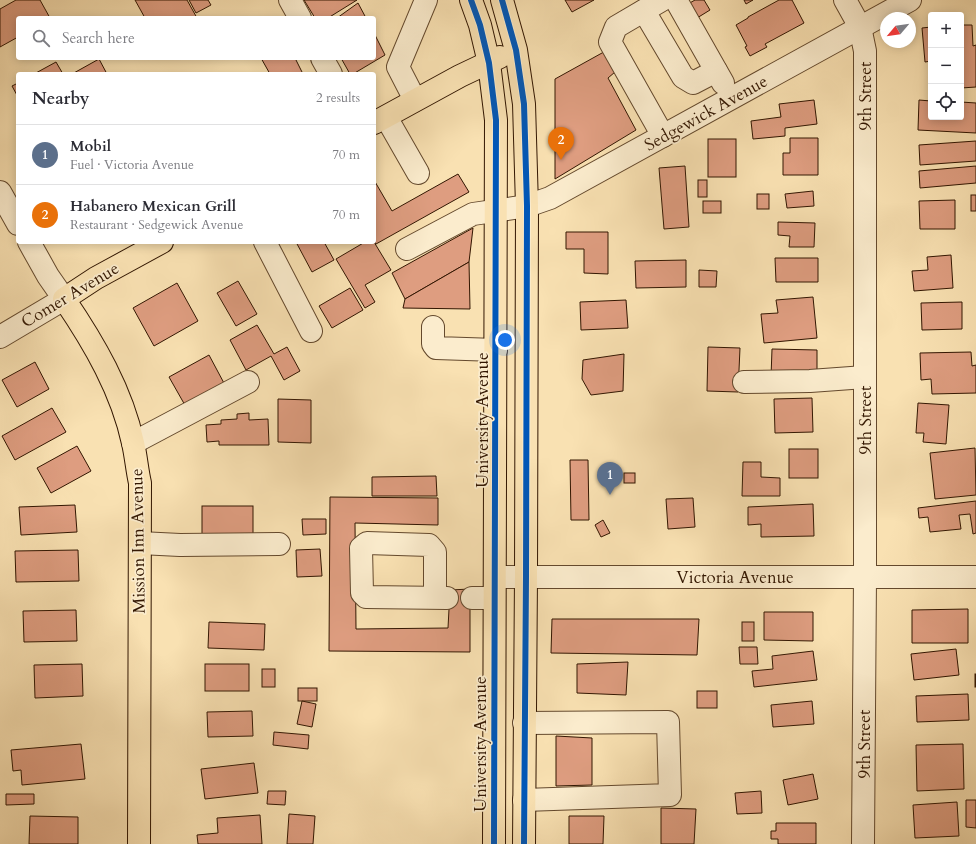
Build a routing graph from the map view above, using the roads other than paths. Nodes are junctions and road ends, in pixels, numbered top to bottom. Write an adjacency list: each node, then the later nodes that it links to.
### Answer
1 (290, 0): 9 (street)
2 (426, 0): 17 (street)
3 (471, 0): 13 (main road, University Avenue)
4 (502, 0): 11 (main road)
5 (676, 0): 14 (street)
6 (846, 0): 10 (street, 9th Street)
7 (910, 0): 10 (street, Sedgewick Avenue)
8 (653, 5): 14 (street); 19 (street)
9 (299, 16)
10 (860, 27): 16 (street, Sedgewick Avenue); 34 (street, 9th Street)
11 (516, 50): 13 (main road); 22 (main road)
12 (323, 60): 15 (street)
13 (489, 62): 17 (main road); 23 (main road, University Avenue)
14 (716, 71): 16 (street)
15 (330, 72)
16 (732, 98): 19 (street, Sedgewick Avenue)
17 (415, 100): 18 (main road)
18 (380, 120): 20 (street)
19 (663, 136): 22 (street, Sedgewick Avenue)
20 (418, 173)
21 (0, 192): 24 (street)
22 (527, 206): 23 (street, Sedgewick Avenue); 40 (main road)
23 (496, 210): 28 (street, Sedgewick Avenue); 33 (main road, University Avenue)
24 (16, 220)
25 (30, 244): 29 (street, Mission Inn Avenue)
26 (158, 244): 29 (main road, Comer Avenue)
27 (266, 244): 31 (street)
28 (407, 249)
29 (64, 299): 32 (street, Comer Avenue); 37 (main road, Mission Inn Avenue)
30 (433, 327): 33 (street)
31 (311, 331)
32 (0, 337)
33 (496, 350): 41 (main road, University Avenue)
34 (865, 377): 36 (street); 42 (street, 9th Street)
35 (248, 382): 37 (street)
36 (744, 382)
37 (133, 443): 38 (main road, Mission Inn Avenue)
38 (140, 543): 39 (street); 48 (main road, Mission Inn Avenue)
39 (280, 544)
40 (526, 576): 41 (street, Victoria Avenue); 42 (street, Victoria Avenue); 46 (main road)
41 (495, 577): 45 (main road, University Avenue)
42 (865, 577): 43 (street, Victoria Avenue); 51 (street, 9th Street)
43 (976, 577)
44 (472, 598): 45 (street)
45 (494, 598): 49 (main road, University Avenue)
46 (524, 723): 47 (main road); 47 (street)
47 (524, 800): 50 (main road)
48 (139, 844)
49 (494, 844)
50 (524, 844)
51 (863, 844)

